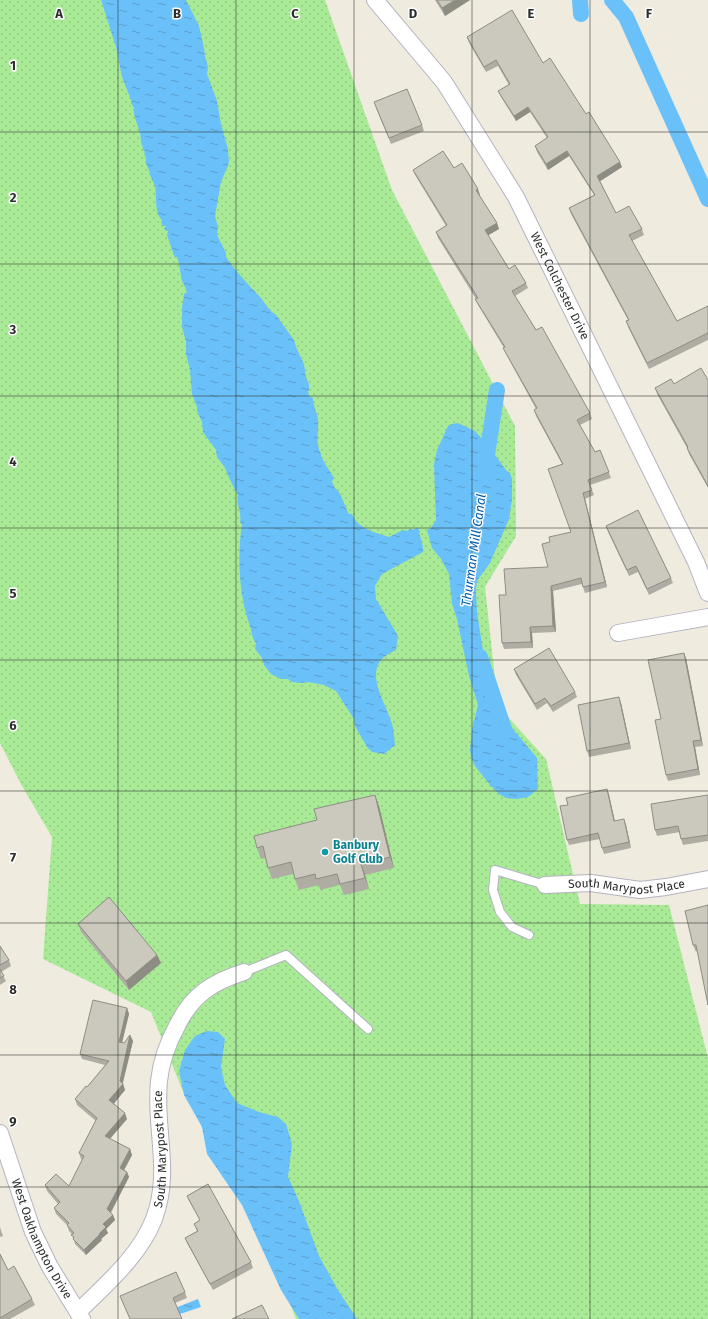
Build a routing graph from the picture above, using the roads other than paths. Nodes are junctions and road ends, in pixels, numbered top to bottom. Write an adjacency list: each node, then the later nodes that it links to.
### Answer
1 (375, 0): 2 (street, West Colchester Drive)
2 (708, 593)
3 (708, 617): 4 (street)
4 (618, 633)
5 (708, 879): 6 (street, South Marypost Place)
6 (545, 885): 7 (lane)
7 (529, 935)
8 (244, 972): 9 (lane); 11 (street, South Marypost Place)
9 (368, 1029)
10 (0, 1133): 11 (street, West Oakhampton Drive)
11 (80, 1316)

